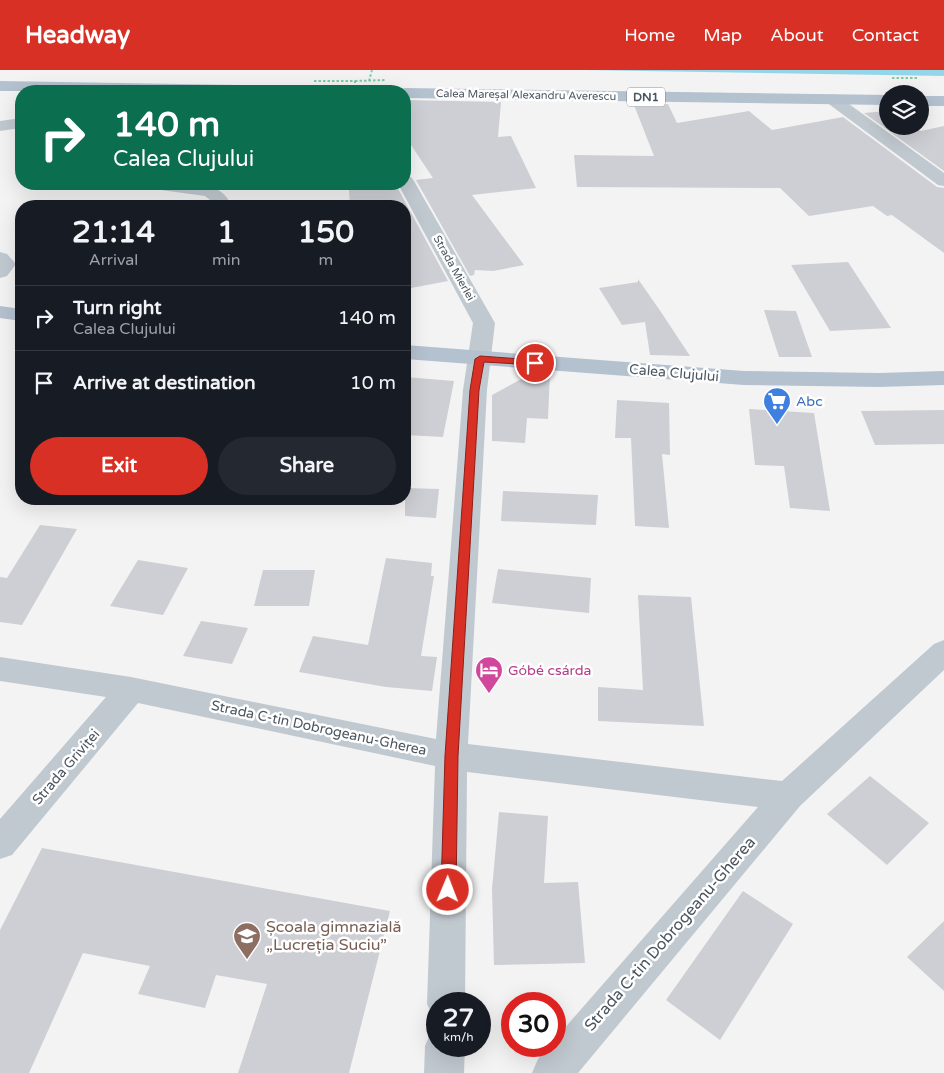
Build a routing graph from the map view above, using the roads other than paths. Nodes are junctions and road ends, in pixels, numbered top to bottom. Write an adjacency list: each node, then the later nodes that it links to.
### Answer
1 (0, 86): 2 (main road)
2 (15, 86)
3 (411, 93): 4 (main road, Calea Mareșal Alexandru Averescu / DN1)
4 (832, 100): 5 (main road, Calea Mareșal Alexandru Averescu / DN1); 10 (street)
5 (879, 100)
6 (929, 101): 7 (main road)
7 (944, 101)
8 (15, 124): 9 (street)
9 (0, 126)
10 (944, 181)
11 (202, 190): 13 (street)
12 (410, 190): 19 (street, Strada Mierlei)
13 (219, 200)
14 (0, 258): 15 (street)
15 (0, 272)
16 (0, 312): 17 (main road)
17 (15, 314)
18 (411, 353): 19 (main road, Calea Clujului)
19 (480, 359): 20 (main road, Calea Clujului); 24 (street, Strada Mierlei)
20 (944, 378)
21 (944, 652): 25 (street, Strada C-tin Dobrogeanu-Gherea)
22 (0, 669): 23 (street, Strada C-tin Dobrogeanu-Gherea)
23 (131, 689): 24 (street, Strada C-tin Dobrogeanu-Gherea); 26 (street, Strada Griviței)
24 (451, 756): 25 (street, Strada C-tin Dobrogeanu-Gherea); 27 (street, Strada Mierlei)
25 (788, 796): 30 (street, Strada C-tin Dobrogeanu-Gherea)
26 (0, 844)
27 (446, 992)
28 (445, 1057): 29 (street)
29 (444, 1073)
30 (552, 1073)

